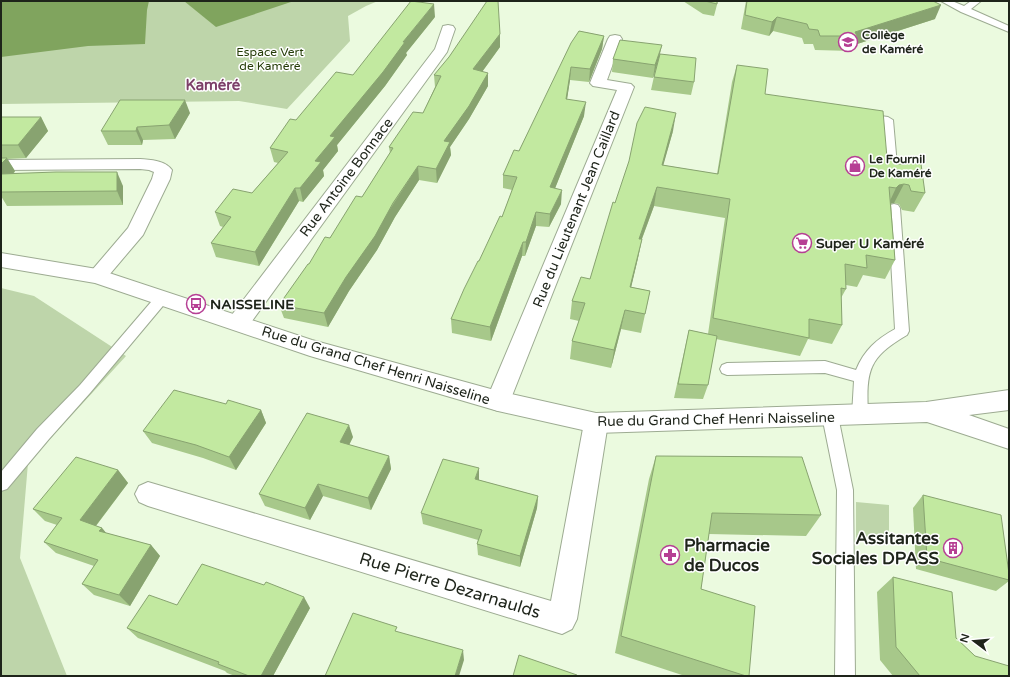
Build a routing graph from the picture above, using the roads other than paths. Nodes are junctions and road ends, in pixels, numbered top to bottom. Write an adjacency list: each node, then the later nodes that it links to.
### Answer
1 (945, 1): 3 (lane)
2 (977, 1): 3 (lane)
3 (964, 10): 5 (lane)
4 (448, 29): 14 (street, Rue Antoine Bonnace)
5 (1009, 29)
6 (615, 38): 18 (street, Rue du Lieutenant Jean Caillard)
7 (857, 115): 9 (lane)
8 (1, 165): 12 (street)
9 (892, 179)
10 (894, 208): 16 (lane)
11 (1, 260): 12 (street, Rue du Grand Chef Henri Naisseline)
12 (97, 276): 13 (street, Rue du Grand Chef Henri Naisseline)
13 (162, 298): 14 (street, Rue du Grand Chef Henri Naisseline); 24 (lane)
14 (239, 322): 18 (street, Rue du Grand Chef Henri Naisseline)
15 (727, 369): 16 (lane)
16 (861, 377): 20 (lane)
17 (1009, 400): 19 (street, Rue du Grand Chef Henri Naisseline)
18 (498, 401): 22 (street, Rue du Grand Chef Henri Naisseline)
19 (926, 412): 20 (street, Rue du Grand Chef Henri Naisseline); 23 (street, Rue du Grand Chef Henri Naisseline)
20 (860, 415): 21 (street, Rue du Grand Chef Henri Naisseline)
21 (830, 416): 22 (street, Rue du Grand Chef Henri Naisseline); 26 (lane)
22 (596, 423): 25 (street, Rue Pierre Dezarnaulds)
23 (1009, 439)
24 (1, 484)
25 (148, 494)
26 (845, 676)

